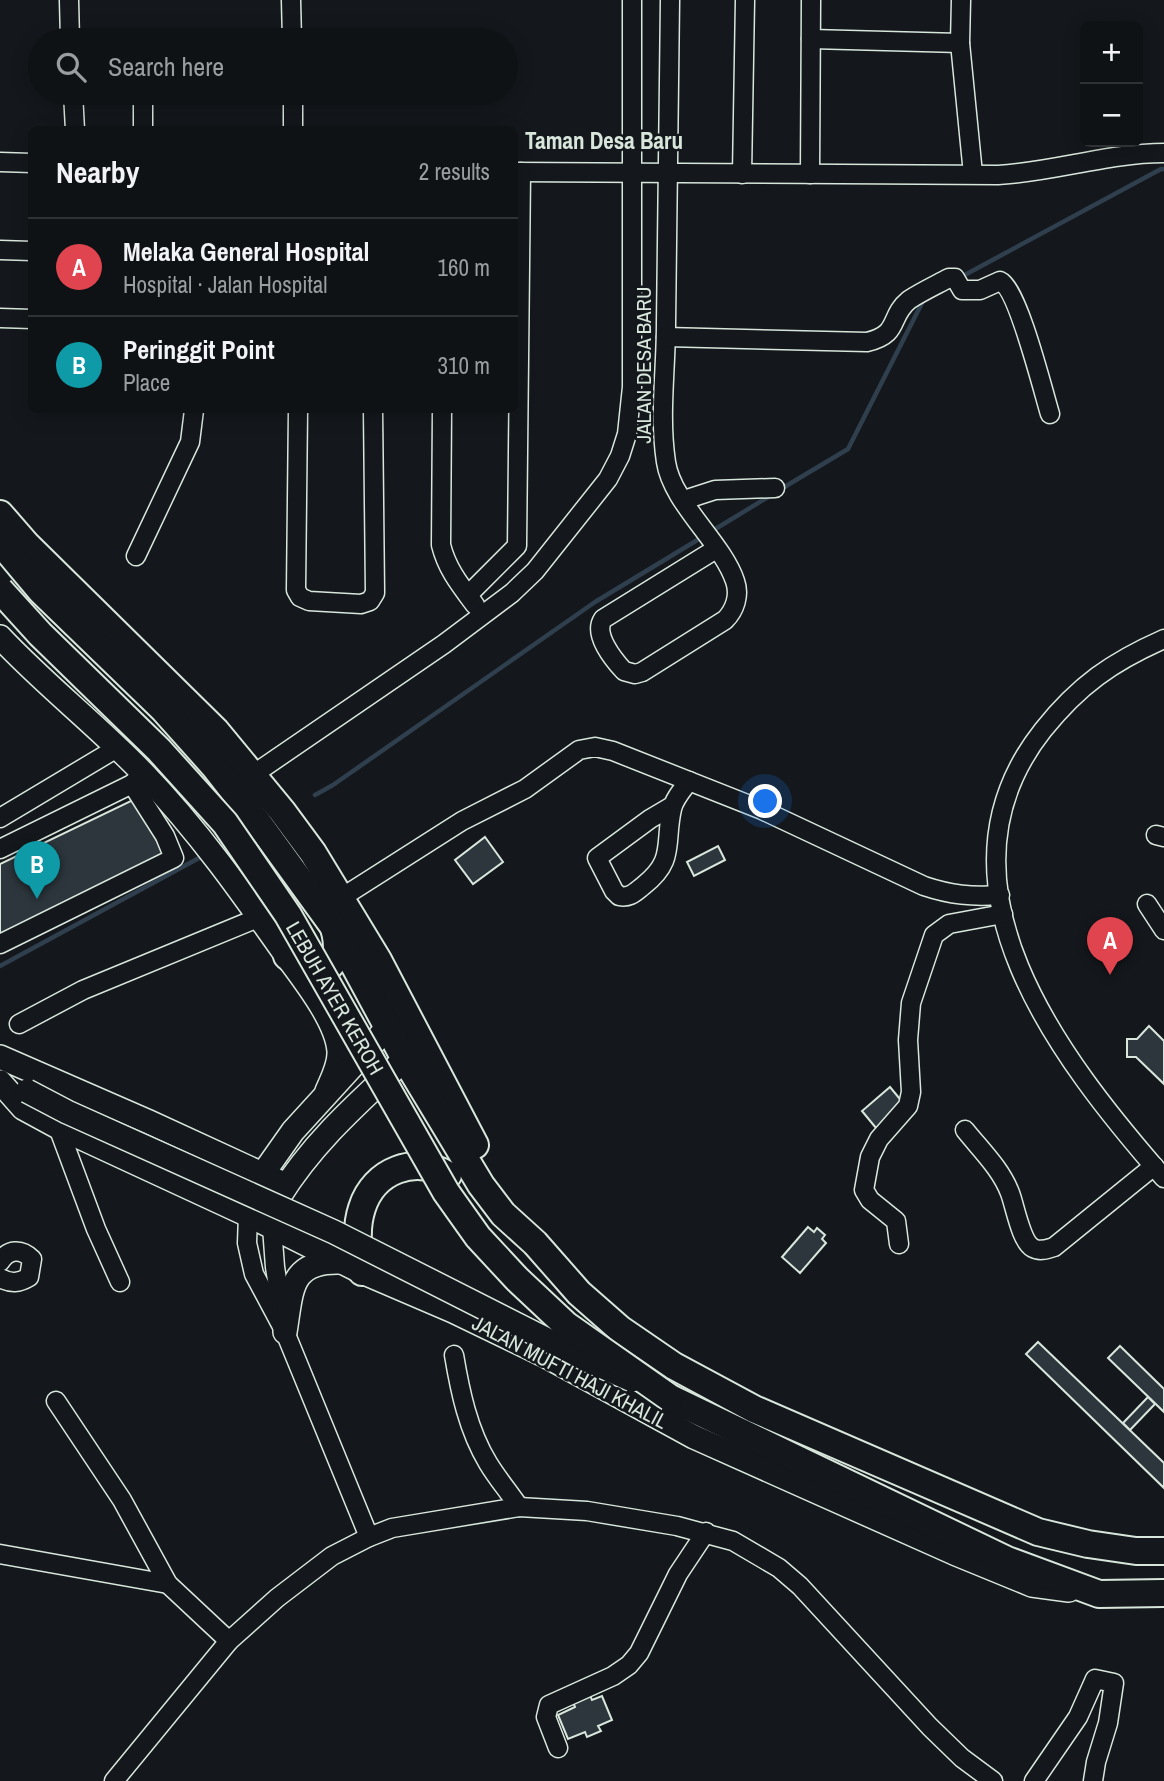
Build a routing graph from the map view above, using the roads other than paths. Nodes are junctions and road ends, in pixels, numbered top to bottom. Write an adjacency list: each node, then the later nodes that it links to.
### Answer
1 (69, 0): 8 (street)
2 (291, 0): 9 (street)
3 (632, 0): 22 (street)
4 (670, 0): 23 (street, JALAN DESA BARU)
5 (745, 0): 24 (street)
6 (811, 0): 10 (street)
7 (961, 0): 11 (street)
8 (70, 28)
9 (292, 28)
10 (811, 39): 11 (street); 25 (street)
11 (960, 43): 26 (street)
12 (74, 105): 15 (street)
13 (143, 105): 16 (street)
14 (293, 105): 17 (street)
15 (75, 126)
16 (143, 126)
17 (293, 126)
18 (1164, 153): 26 (street)
19 (0, 162): 20 (street)
20 (28, 163)
21 (518, 172): 22 (street)
22 (631, 173): 23 (street); 37 (street)
23 (667, 174): 24 (street); 31 (street, JALAN DESA BARU)
24 (743, 174): 25 (street)
25 (810, 174): 26 (street)
26 (973, 174)
27 (0, 250): 28 (street)
28 (28, 251)
29 (0, 318): 30 (street)
30 (28, 319)
31 (666, 337): 38 (street, JALAN DESA BARU); 39 (street)
32 (194, 413): 45 (street)
33 (298, 413): 34 (street)
34 (373, 413)
35 (442, 413): 47 (street)
36 (516, 413): 47 (street)
37 (631, 413): 38 (street); 48 (street)
38 (662, 413): 41 (street, JALAN DESA BARU)
39 (1050, 414)
40 (775, 488): 41 (street)
41 (684, 500): 44 (street, JALAN DESA BARU)
42 (0, 514): 52 (highway)
43 (0, 542): 62 (highway)
44 (714, 546): 44 (street, JALAN DESA BARU)
45 (136, 556)
46 (0, 590): 88 (highway, LEBUH AYER KEROH, bridge)
47 (468, 595): 48 (street)
48 (483, 616): 52 (street)
49 (0, 637): 51 (main road)
50 (1164, 639): 59 (street)
51 (117, 748): 53 (main road); 56 (street)
52 (254, 774): 58 (highway)
53 (138, 779): 57 (street); 61 (main road); 64 (street)
54 (690, 781): 55 (street); 58 (street); 59 (street)
55 (672, 806): 55 (street)
56 (0, 818)
57 (0, 849)
58 (341, 898): 80 (highway)
59 (1001, 904): 74 (street); 81 (street)
60 (1147, 904): 63 (street)
61 (260, 917): 65 (main road); 66 (street)
62 (333, 926): 65 (highway); 67 (highway)
63 (1164, 930)
64 (0, 944)
65 (287, 956): 71 (main road)
66 (19, 1024)
67 (388, 1027): 69 (highway); 71 (main road)
68 (0, 1057): 75 (main road)
69 (405, 1059): 76 (main road); 77 (highway)
70 (0, 1081): 72 (main road, JALAN MUFTI HAJI KHALIL); 88 (main road, bridge)
71 (327, 1091): 75 (main road)
72 (58, 1127): 78 (main road, JALAN MUFTI HAJI KHALIL); 85 (street)
73 (965, 1130): 74 (street)
74 (1159, 1172)
75 (261, 1174): 76 (main road); 78 (main road)
76 (286, 1185): 79 (main road)
77 (503, 1214): 80 (highway); 83 (highway)
78 (248, 1215): 79 (main road, JALAN MUFTI HAJI KHALIL); 86 (street)
79 (272, 1227): 83 (main road, JALAN MUFTI HAJI KHALIL); 86 (street)
80 (535, 1243): 93 (highway)
81 (900, 1244)
82 (0, 1262): 84 (street)
83 (352, 1267): 86 (main road); 97 (main road, JALAN MUFTI HAJI KHALIL)
84 (0, 1278)
85 (120, 1282)
86 (285, 1332): 92 (street)
87 (454, 1355): 90 (street)
88 (670, 1398): 97 (highway, LEBUH AYER KEROH)
89 (56, 1401): 95 (street)
90 (519, 1507): 91 (street); 92 (street)
91 (706, 1532): 99 (street); 101 (street)
92 (369, 1537): 98 (street)
93 (1164, 1551)
94 (0, 1554): 95 (street)
95 (168, 1584): 98 (street)
96 (1164, 1593): 97 (highway, JALAN MUFTI HAJI KHALIL)
97 (1100, 1594)
98 (229, 1641): 100 (street)
99 (558, 1748)
100 (114, 1781)
101 (993, 1781)
102 (1034, 1781): 103 (street)
103 (1093, 1781)

